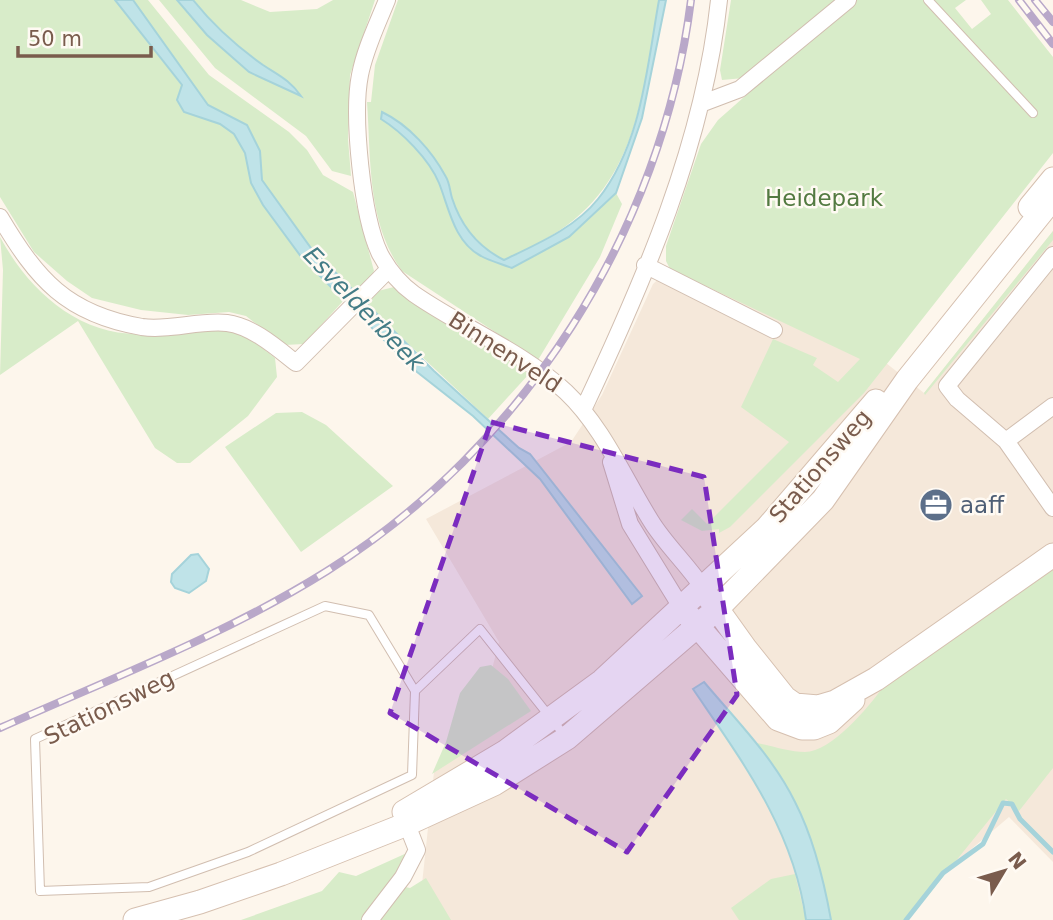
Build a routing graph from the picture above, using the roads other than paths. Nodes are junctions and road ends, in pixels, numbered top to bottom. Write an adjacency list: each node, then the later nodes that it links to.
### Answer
1 (387, 0): 12 (street, Binnenveld)
2 (719, 0): 5 (street)
3 (848, 0): 5 (street)
4 (928, 0): 6 (lane)
5 (703, 103): 11 (street)
6 (1033, 113)
7 (1053, 178): 20 (main road, Stationsweg)
8 (1053, 198): 22 (main road, Stationsweg)
9 (0, 217): 12 (street)
10 (1053, 255): 16 (street)
11 (645, 265): 13 (street); 15 (street)
12 (389, 269): 15 (street, Binnenveld)
13 (774, 330)
14 (1053, 406): 16 (street)
15 (583, 410): 17 (street, Binnenveld)
16 (1006, 441): 18 (street)
17 (608, 449): 20 (street, Binnenveld); 21 (street, Binnenveld)
18 (1053, 508)
19 (1053, 555): 24 (main road)
20 (703, 588): 21 (main road, Stationsweg); 22 (main road)
21 (681, 607): 23 (main road); 26 (main road, Stationsweg)
22 (717, 609): 23 (main road, Stationsweg); 24 (main road)
23 (697, 627): 24 (main road); 27 (main road, Stationsweg)
24 (876, 679)
25 (415, 691): 25 (lane, Stationsweg); 26 (lane)
26 (552, 720): 27 (lane); 28 (main road, Stationsweg)
27 (567, 738): 28 (main road, Stationsweg)
28 (405, 818): 29 (main road, Stationsweg); 30 (street)
29 (135, 920)
30 (370, 920)

